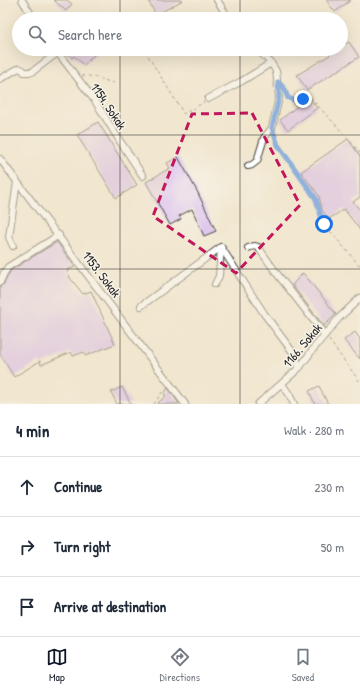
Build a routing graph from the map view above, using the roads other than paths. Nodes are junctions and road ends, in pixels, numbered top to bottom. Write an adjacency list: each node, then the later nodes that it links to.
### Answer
1 (22, 0): 3 (street)
2 (217, 0): 4 (street)
3 (30, 12)
4 (225, 12)
5 (50, 56): 9 (street)
6 (60, 56): 13 (street, 1154. Sokak)
7 (264, 56): 8 (street)
8 (271, 63): 10 (street); 12 (street)
9 (0, 79)
10 (208, 100)
11 (0, 158): 14 (street, 1153. Sokak)
12 (248, 166)
13 (143, 176)
14 (17, 182): 15 (street, 1153. Sokak); 16 (street)
15 (59, 235): 19 (street); 26 (street, 1153. Sokak)
16 (13, 246)
17 (221, 247): 20 (street); 22 (street); 24 (street)
18 (248, 248): 23 (street)
19 (0, 282)
20 (215, 284)
21 (360, 298): 23 (street, 1166. Sokak)
22 (141, 306)
23 (325, 335): 24 (street, 1166. Sokak)
24 (300, 367): 25 (street, 1166. Sokak)
25 (282, 384): 27 (street, 1166. Sokak); 28 (street)
26 (185, 404)
27 (258, 404)
28 (294, 404)

